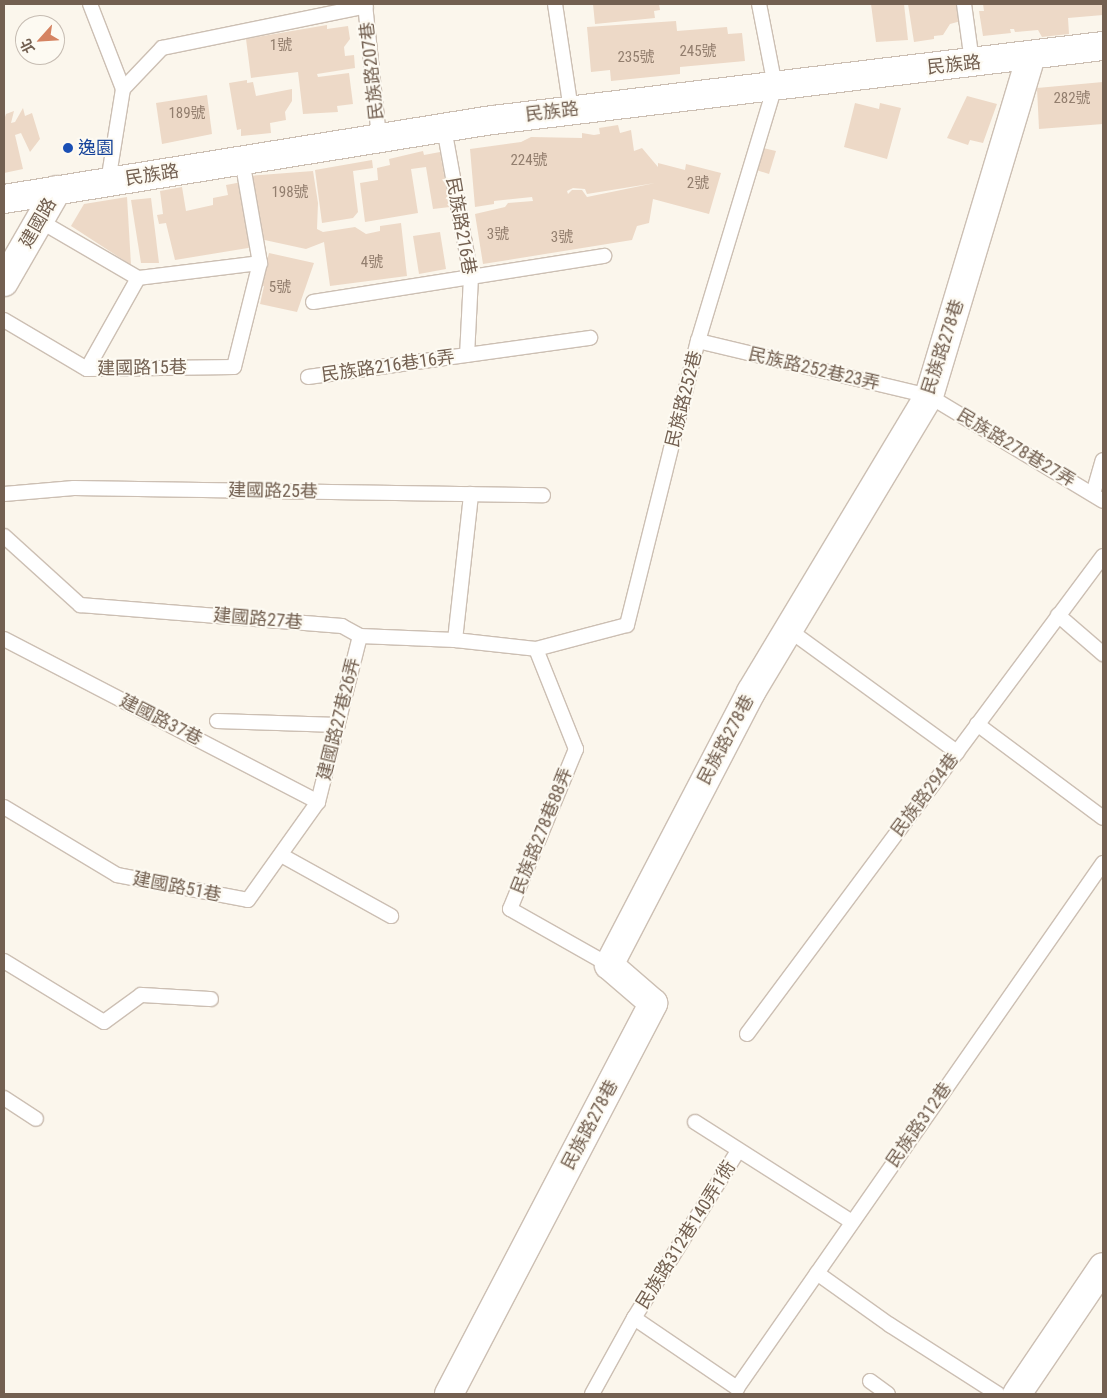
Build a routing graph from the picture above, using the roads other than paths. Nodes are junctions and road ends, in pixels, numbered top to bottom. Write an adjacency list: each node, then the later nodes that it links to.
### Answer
1 (90, 4): 10 (lane)
2 (555, 4): 11 (lane)
3 (759, 4): 9 (lane)
4 (964, 4): 8 (lane)
5 (366, 5): 10 (lane); 13 (lane, 民族路207巷)
6 (1103, 46): 7 (street, 民族路)
7 (1032, 57): 8 (street, 民族路); 31 (street, 民族路278巷)
8 (972, 62): 9 (street, 民族路)
9 (775, 86): 11 (street, 民族路); 27 (lane, 民族路252巷)
10 (124, 89): 15 (lane)
11 (571, 110): 12 (street, 民族路)
12 (444, 128): 13 (street, 民族路); 21 (lane, 民族路216巷)
13 (379, 138): 14 (street, 民族路)
14 (242, 160): 15 (street, 民族路); 20 (lane)
15 (108, 182): 16 (street, 民族路)
16 (57, 190): 17 (street, 民族路); 18 (street, 建國路)
17 (4, 199)
18 (40, 221): 22 (lane); 23 (street, 建國路)
19 (604, 256): 21 (lane)
20 (260, 263): 22 (lane); 29 (lane, 建國路15巷)
21 (471, 277): 24 (lane); 28 (lane, 民族路216巷)
22 (138, 278): 29 (lane)
23 (4, 282)
24 (313, 302)
25 (4, 320): 29 (lane, 建國路15巷)
26 (590, 338): 28 (lane, 民族路216巷16弄)
27 (698, 341): 31 (lane, 民族路252巷23弄); 44 (lane, 民族路252巷)
28 (468, 355): 30 (lane, 民族路216巷16弄)
29 (87, 369)
30 (308, 377)
31 (929, 396): 36 (lane, 民族路278巷27弄); 40 (street, 民族路278巷)
32 (1103, 460): 36 (lane)
33 (4, 494): 34 (lane, 建國路25巷)
34 (471, 494): 35 (lane, 建國路25巷); 43 (lane)
35 (543, 495)
36 (1098, 497)
37 (4, 536): 41 (lane, 建國路27巷)
38 (1103, 556): 39 (lane, 民族路294巷)
39 (1058, 615): 45 (lane); 47 (lane, 民族路294巷)
40 (789, 630): 49 (lane); 57 (street, 民族路278巷)
41 (360, 636): 43 (lane, 建國路27巷); 48 (lane, 建國路27巷26弄)
42 (4, 638): 50 (lane, 建國路37巷)
43 (455, 640): 44 (lane, 建國路27巷)
44 (536, 649): 57 (lane, 民族路278巷88弄)
45 (1103, 654)
46 (217, 720): 48 (lane)
47 (977, 724): 49 (lane, 民族路294巷); 52 (lane)
48 (338, 725): 50 (lane, 建國路27巷26弄)
49 (957, 752): 59 (lane, 民族路294巷)
50 (318, 802): 53 (lane, 建國路51巷)
51 (4, 807): 53 (lane, 建國路51巷)
52 (1103, 818)
53 (281, 855): 55 (lane)
54 (1103, 863): 64 (lane, 民族路312巷)
55 (391, 916)
56 (4, 961): 58 (lane)
57 (609, 965): 69 (street, 民族路278巷)
58 (211, 999)
59 (747, 1034)
60 (4, 1098): 61 (lane)
61 (36, 1118)
62 (695, 1122): 63 (lane)
63 (738, 1151): 64 (lane); 67 (lane, 民族路312巷140弄1衖)
64 (852, 1222): 66 (lane, 民族路312巷)
65 (1103, 1267): 73 (street)
66 (817, 1273): 67 (lane, 民族路312巷); 72 (lane)
67 (634, 1318): 70 (lane, 民族路312巷140弄1衖)
68 (870, 1381): 71 (lane)
69 (449, 1394)
70 (592, 1394)
71 (888, 1394)
72 (998, 1394)
73 (1017, 1394)

